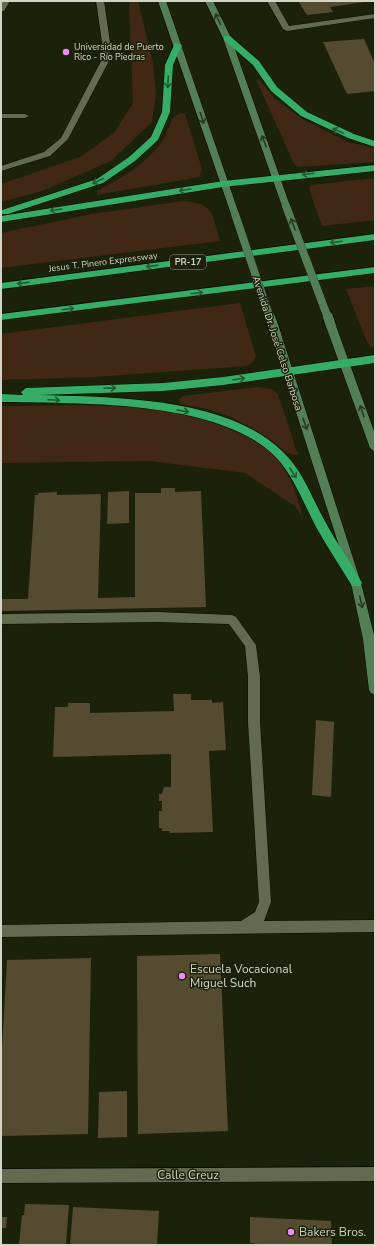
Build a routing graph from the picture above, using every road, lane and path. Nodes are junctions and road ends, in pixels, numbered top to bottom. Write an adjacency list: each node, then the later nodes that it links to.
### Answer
1 (6, 1): 6 (street)
2 (100, 1): 13 (street)
3 (162, 1): 9 (main road, Avenida Dr. José Celso Barbosa)
4 (209, 1): 8 (main road, one-way to 4)
5 (271, 1): 7 (street)
6 (1, 9)
7 (375, 16)
8 (227, 38): 12 (highway, one-way to 8); 15 (main road, one-way to 8)
9 (178, 45): 16 (main road, Avenida Dr. José Celso Barbosa, one-way to 16); 17 (highway, one-way to 17)
10 (1, 116): 11 (street)
11 (25, 116)
12 (375, 144)
13 (1, 168)
14 (375, 168): 15 (highway, one-way to 15)
15 (277, 178): 16 (highway); 24 (main road, one-way to 15, bridge)
16 (223, 184): 18 (highway, one-way to 18); 25 (main road, Avenida Dr. José Celso Barbosa, bridge)
17 (1, 214)
18 (1, 219)
19 (375, 237): 21 (highway, Jesus T. Pinero Expressway / PR-17, one-way to 21)
20 (375, 270): 22 (highway, one-way to 20)
21 (1, 286)
22 (1, 317)
23 (375, 359): 24 (highway)
24 (346, 363): 25 (highway); 28 (main road, one-way to 24)
25 (288, 372): 26 (highway, one-way to 25); 29 (main road, Avenida Dr. José Celso Barbosa, one-way to 29)
26 (1, 393)
27 (1, 398): 29 (highway, one-way to 29)
28 (375, 448)
29 (356, 583): 31 (main road, Avenida Dr. José Celso Barbosa, one-way to 31)
30 (1, 619): 33 (street)
31 (375, 690)
32 (375, 926): 33 (street)
33 (244, 928): 34 (street)
34 (1, 931)
35 (375, 1174): 36 (street, Calle Creuz)
36 (1, 1176)

